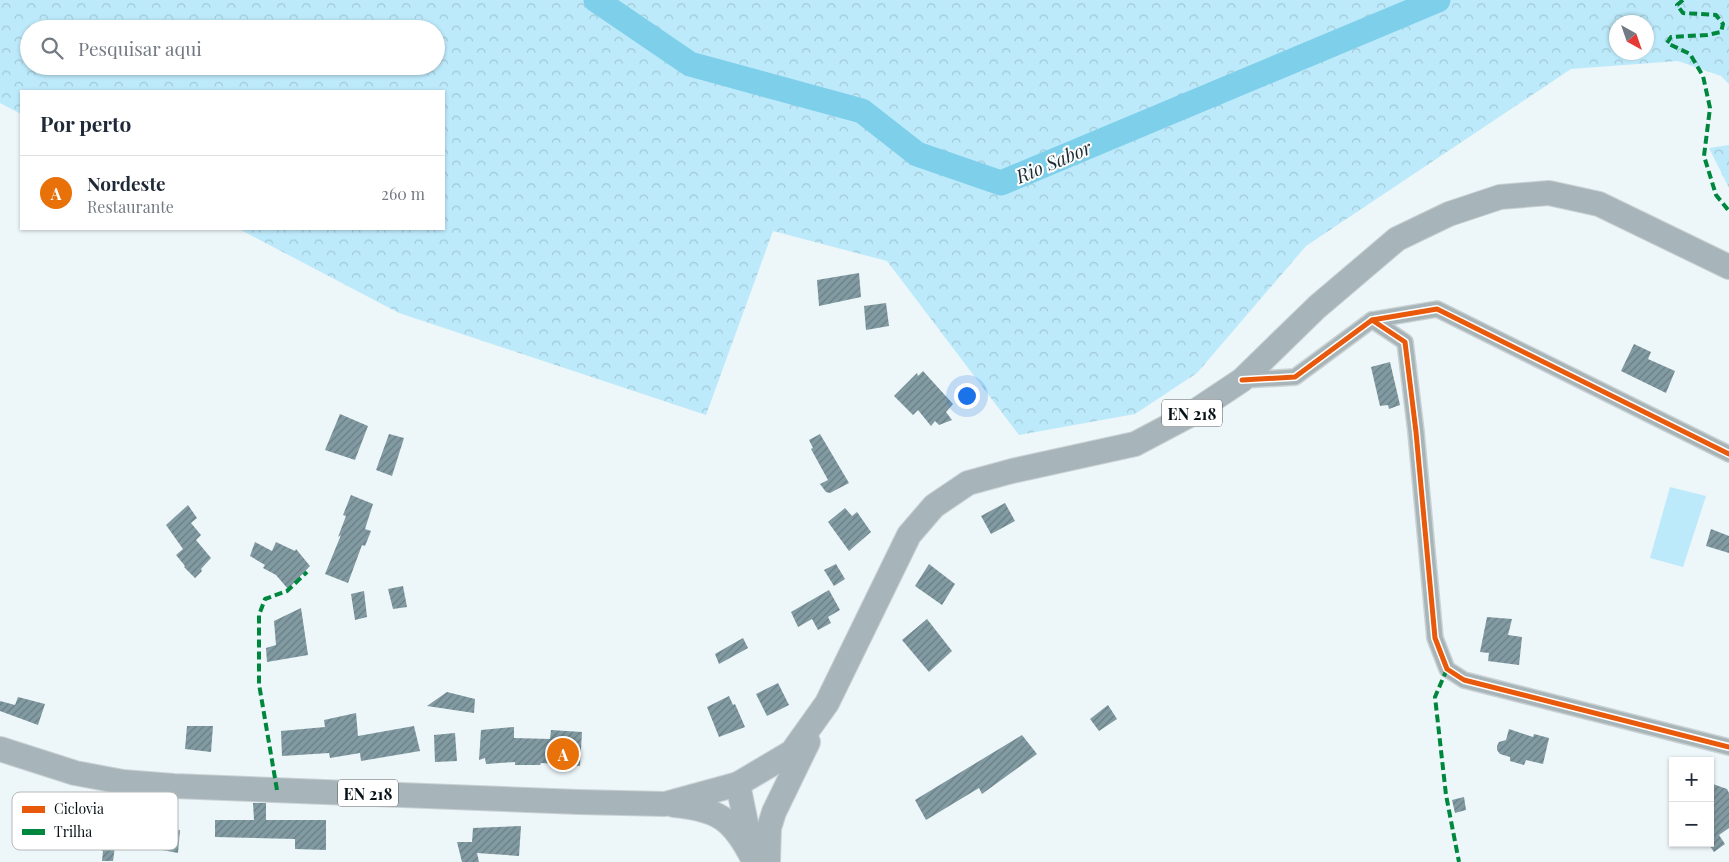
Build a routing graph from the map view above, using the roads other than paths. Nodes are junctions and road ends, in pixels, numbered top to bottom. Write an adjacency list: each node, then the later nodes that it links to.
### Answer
1 (1729, 267): 3 (main road, EN 218)
2 (1372, 320): 3 (street); 4 (street); 6 (street)
3 (1242, 380): 5 (main road, EN 218)
4 (1729, 454)
5 (827, 703): 8 (main road, EN 218); 10 (main road)
6 (1729, 747)
7 (0, 750): 9 (main road, EN 218)
8 (738, 784): 9 (main road, EN 218); 10 (main road); 11 (main road)
9 (665, 804): 11 (main road)
10 (769, 828): 11 (main road)
11 (759, 861)

